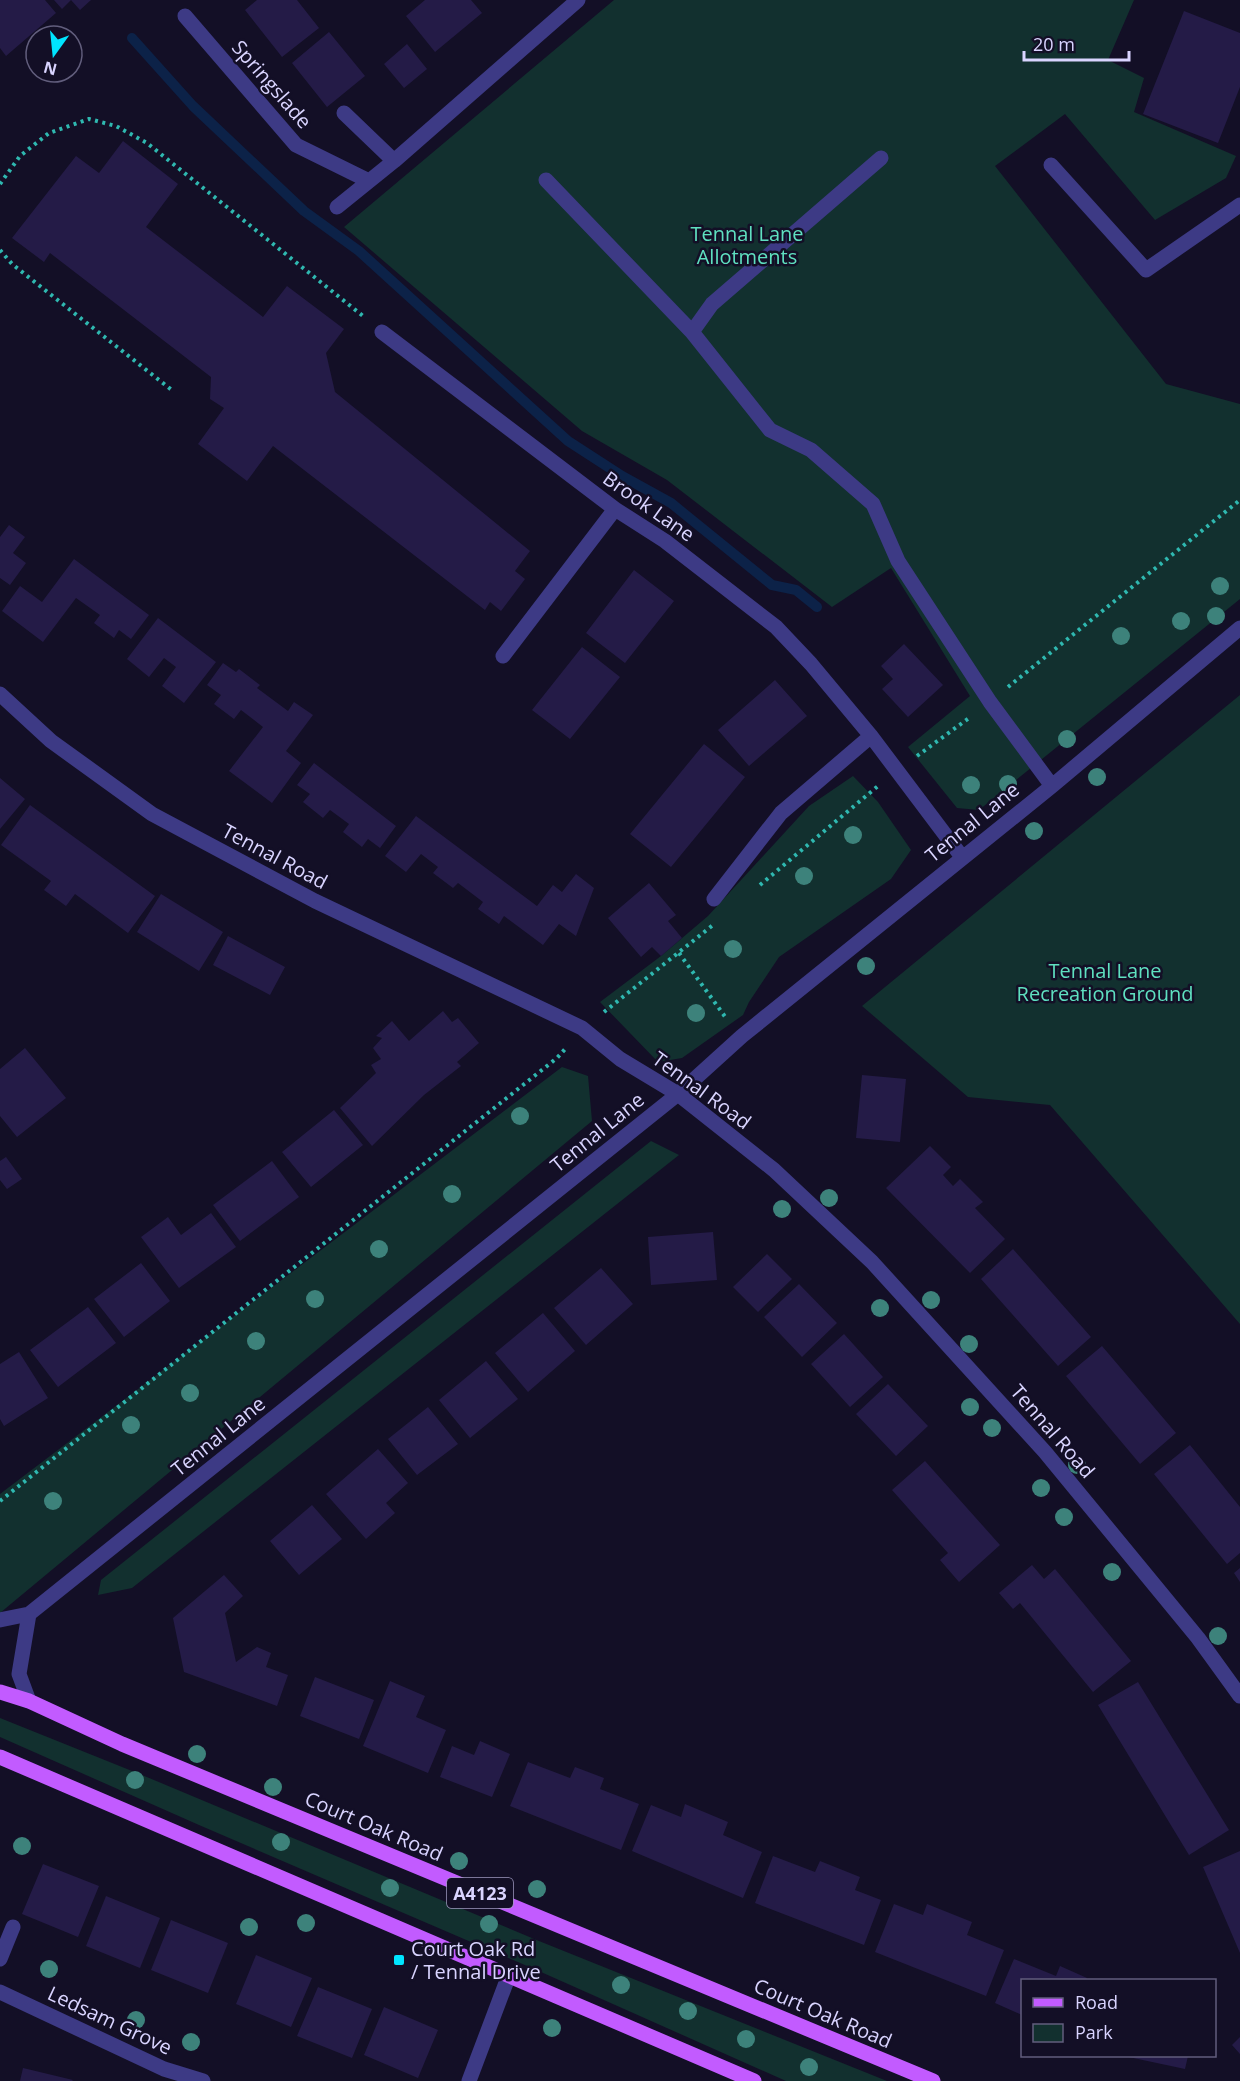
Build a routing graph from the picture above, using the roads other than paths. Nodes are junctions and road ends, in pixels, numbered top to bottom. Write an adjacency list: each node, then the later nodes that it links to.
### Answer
1 (578, 0): 5 (street)
2 (185, 16): 8 (street, Springslade)
3 (344, 113): 5 (street, Springslade)
4 (881, 158): 12 (street)
5 (394, 161): 8 (street)
6 (1051, 165): 9 (street)
7 (546, 180): 12 (street)
8 (369, 181): 10 (street)
9 (1240, 205)
10 (337, 207)
11 (382, 332): 13 (street, Brook Lane)
12 (692, 332): 18 (street)
13 (615, 509): 15 (street); 17 (street, Brook Lane)
14 (1240, 628): 18 (street, Tennal Lane)
15 (503, 656)
16 (0, 694): 21 (street, Tennal Road)
17 (871, 736): 19 (street, Brook Lane); 20 (street)
18 (1052, 786): 19 (street, Tennal Lane)
19 (962, 856): 21 (street, Tennal Lane)
20 (714, 899)
21 (678, 1094): 22 (street, Tennal Lane); 25 (street, Tennal Road)
22 (29, 1614): 23 (street, Tennal Lane); 26 (street)
23 (0, 1620)
24 (0, 1692): 26 (main road, Court Oak Road / A4123)
25 (1240, 1696)
26 (29, 1701): 35 (main road, Court Oak Road / A4123)
27 (0, 1757): 30 (main road)
28 (13, 1927): 29 (street)
29 (0, 1959)
30 (509, 1975): 33 (street); 34 (main road)
31 (0, 1992): 32 (street, Ledsam Grove)
32 (203, 2081)
33 (469, 2081)
34 (754, 2081)
35 (933, 2081)

